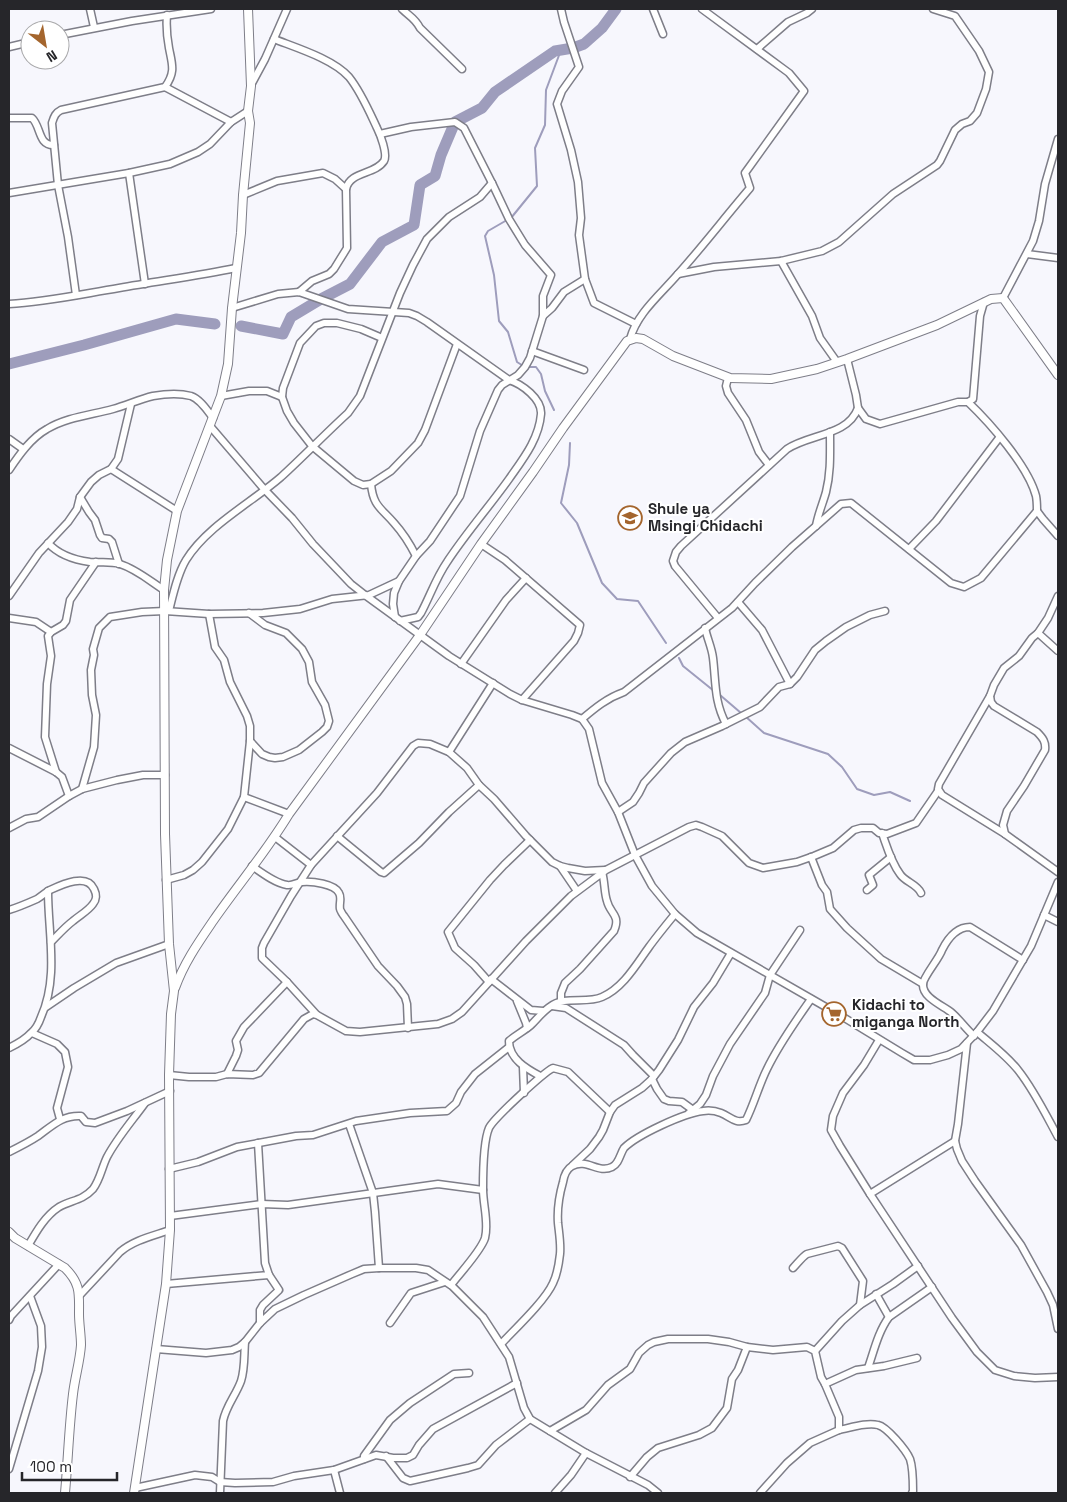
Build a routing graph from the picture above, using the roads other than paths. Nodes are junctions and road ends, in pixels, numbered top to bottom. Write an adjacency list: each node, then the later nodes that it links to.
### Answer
1 (90, 9): 12 (street)
2 (211, 9): 11 (street)
3 (248, 9): 18 (street)
4 (287, 9): 15 (street)
5 (402, 9): 17 (street)
6 (561, 9): 37 (street)
7 (652, 9): 14 (street)
8 (702, 9): 16 (street)
9 (812, 9): 16 (street)
10 (933, 9): 34 (street)
11 (167, 15): 12 (street); 19 (street)
12 (94, 27): 13 (street)
13 (70, 33)
14 (663, 34)
15 (274, 39): 18 (street); 23 (street)
16 (757, 49): 36 (street)
17 (462, 70)
18 (251, 86): 20 (street)
19 (165, 87): 22 (street); 25 (street)
20 (248, 111): 22 (street); 31 (street)
21 (9, 118): 25 (street)
22 (231, 122): 26 (street)
23 (380, 134): 27 (street); 29 (street)
24 (1058, 139): 32 (street)
25 (54, 145): 28 (street)
26 (129, 173): 28 (street); 38 (street)
27 (492, 183): 45 (street); 46 (street)
28 (58, 185): 30 (street); 40 (street)
29 (346, 189): 31 (street); 39 (street)
30 (9, 193)
31 (243, 195): 35 (street)
32 (1027, 254): 33 (street); 41 (street)
33 (1058, 258)
34 (781, 261): 36 (street); 53 (street)
35 (236, 268): 38 (street); 44 (street)
36 (678, 274): 47 (street)
37 (585, 279): 46 (street); 47 (street)
38 (145, 284): 40 (street)
39 (299, 292): 44 (street); 45 (street)
40 (76, 296): 43 (street)
41 (1003, 298): 42 (street); 55 (street)
42 (984, 302): 52 (street); 60 (street)
43 (9, 304)
44 (232, 308): 58 (street)
45 (392, 312): 48 (street); 50 (street)
46 (543, 316): 51 (street)
47 (636, 324): 49 (street)
48 (382, 338): 59 (street); 68 (street)
49 (630, 339): 56 (street); 81 (street)
50 (458, 344): 57 (street); 73 (street)
51 (532, 351): 54 (street); 57 (street)
52 (847, 359): 53 (street); 62 (street)
53 (837, 362): 56 (street)
54 (584, 370)
55 (1058, 376)
56 (728, 378): 70 (street)
57 (509, 380): 83 (street); 99 (street)
58 (221, 396): 59 (street); 63 (street)
59 (282, 397): 68 (street)
60 (968, 402): 62 (street); 66 (street)
61 (131, 404): 63 (street); 69 (street); 71 (street)
62 (858, 408): 65 (street)
63 (213, 418): 64 (street)
64 (210, 426): 74 (street); 76 (street)
65 (830, 432): 70 (street); 78 (street)
66 (999, 438): 77 (street); 82 (street)
67 (9, 439): 69 (street)
68 (312, 446): 73 (street); 74 (street)
69 (23, 449): 72 (street)
70 (769, 465): 98 (street)
71 (111, 469): 75 (street); 76 (street)
72 (9, 470)
73 (371, 484): 83 (street)
74 (264, 489): 89 (street); 93 (street)
75 (80, 497): 80 (street); 85 (street)
76 (177, 511): 88 (street)
77 (1037, 511): 79 (street); 82 (street)
78 (816, 526): 82 (street); 92 (street)
79 (1058, 536)
80 (48, 543): 84 (street); 90 (street)
81 (481, 544): 86 (street); 103 (street)
82 (908, 549)
83 (416, 556): 87 (street)
84 (96, 562): 85 (street); 101 (street)
85 (119, 564): 88 (street)
86 (526, 578): 105 (street); 109 (street)
87 (399, 581): 89 (street); 99 (street)
88 (164, 590): 93 (street)
89 (364, 595): 95 (street); 99 (street)
90 (9, 596)
91 (1058, 596): 102 (street)
92 (738, 602): 98 (street); 107 (street)
93 (167, 611): 96 (street); 116 (street); 118 (street)
94 (884, 611): 107 (street)
95 (249, 613): 96 (street); 112 (street)
96 (210, 614): 112 (street)
97 (9, 618): 101 (street)
98 (718, 618): 100 (street)
99 (398, 619): 103 (street)
100 (705, 628): 110 (street); 111 (street)
101 (51, 632): 115 (street)
102 (1038, 633): 104 (street); 108 (street)
103 (420, 635): 105 (street); 123 (street)
104 (1058, 651)
105 (461, 664): 106 (street)
106 (493, 683): 109 (street); 114 (street)
107 (790, 684): 111 (street)
108 (990, 696): 119 (street); 126 (street)
109 (522, 700): 110 (street)
110 (582, 719): 122 (street)
111 (726, 724): 122 (street)
112 (250, 741): 121 (street)
113 (9, 748): 115 (street)
114 (449, 752): 117 (street); 127 (street)
115 (56, 772): 120 (street)
116 (165, 775): 118 (street); 138 (street)
117 (479, 785): 127 (street); 129 (street)
118 (82, 789): 120 (street)
119 (938, 791): 125 (street); 126 (street)
120 (68, 796): 124 (street)
121 (244, 797): 123 (street); 138 (street)
122 (618, 812): 130 (street)
123 (289, 814): 128 (street)
124 (9, 828)
125 (882, 833): 131 (street); 132 (street)
126 (1004, 834): 137 (street)
127 (338, 836): 133 (street)
128 (275, 837): 133 (street); 134 (street)
129 (530, 840): 135 (street); 155 (street)
130 (635, 855): 131 (street); 136 (street); 146 (street)
131 (811, 857): 157 (street)
132 (891, 857): 141 (street); 144 (street)
133 (311, 865): 139 (street)
134 (252, 866): 139 (street); 158 (street)
135 (560, 866): 136 (street); 143 (street)
136 (604, 871): 143 (street); 161 (street)
137 (1058, 872)
138 (166, 880): 151 (street)
139 (301, 882): 156 (street); 166 (street)
140 (1058, 882): 147 (street)
141 (867, 890)
142 (48, 891): 145 (street); 150 (street); 150 (street)
143 (577, 891): 155 (street)
144 (921, 893)
145 (9, 910)
146 (675, 914): 152 (street); 161 (street)
147 (1044, 915): 148 (street); 153 (street)
148 (1058, 922)
149 (800, 930): 154 (street)
150 (51, 942): 163 (street)
151 (168, 944): 158 (street); 163 (street)
152 (731, 953): 154 (street); 178 (street)
153 (1023, 960): 157 (street); 169 (street)
154 (770, 974): 159 (street); 182 (street)
155 (490, 981): 160 (street); 166 (street)
156 (287, 982): 165 (street); 175 (street)
157 (923, 984): 169 (street)
158 (174, 992): 176 (street)
159 (812, 999): 170 (street); 184 (street)
160 (517, 1000): 164 (street); 167 (street)
161 (561, 1001): 162 (street)
162 (551, 1006): 164 (street); 178 (street)
163 (46, 1007): 168 (street)
164 (544, 1011): 167 (street)
165 (317, 1015): 166 (street); 175 (street)
166 (408, 1028)
167 (527, 1028): 172 (street)
168 (32, 1033): 173 (street); 185 (street)
169 (975, 1034): 171 (street); 187 (street)
170 (879, 1040): 171 (street); 197 (street)
171 (967, 1043): 188 (street)
172 (509, 1047): 174 (street); 186 (street)
173 (9, 1048)
174 (523, 1067): 177 (street); 180 (street)
175 (227, 1074): 176 (street)
176 (169, 1075): 179 (street)
177 (540, 1076): 180 (street); 183 (street)
178 (653, 1077): 182 (street); 183 (street)
179 (170, 1091): 181 (street); 194 (street)
180 (524, 1093): 195 (street)
181 (145, 1103): 185 (street); 202 (street)
182 (693, 1110): 184 (street)
183 (610, 1112): 191 (street)
184 (686, 1115): 192 (street)
185 (60, 1119): 190 (street)
186 (349, 1124): 189 (street); 196 (street)
187 (1058, 1137)
188 (955, 1141): 197 (street); 219 (street)
189 (258, 1143): 194 (street); 198 (street)
190 (9, 1152)
191 (587, 1152): 192 (street); 193 (street)
192 (591, 1165): 193 (street)
193 (572, 1166): 221 (street)
194 (170, 1169): 199 (street)
195 (483, 1190): 196 (street); 208 (street)
196 (373, 1193): 198 (street); 205 (street)
197 (870, 1194): 204 (street)
198 (262, 1204): 199 (street); 207 (street)
199 (170, 1216): 200 (street)
200 (170, 1230): 209 (street); 213 (street)
201 (9, 1232): 202 (street)
202 (28, 1246): 203 (street)
203 (59, 1264): 212 (street); 213 (street)
204 (918, 1266): 210 (street); 211 (street)
205 (379, 1268): 208 (street); 217 (street)
206 (792, 1268): 214 (street)
207 (269, 1275): 209 (street); 217 (street)
208 (448, 1283): 218 (street); 221 (street)
209 (166, 1284): 223 (street)
210 (932, 1287): 215 (street); 228 (street)
211 (876, 1294): 214 (street); 215 (street)
212 (30, 1296): 216 (street); 237 (street)
213 (80, 1296): 242 (street)
214 (860, 1304): 224 (street)
215 (889, 1317): 226 (street)
216 (9, 1320)
217 (260, 1323): 220 (street)
218 (390, 1323)
219 (1058, 1329)
220 (245, 1342): 223 (street); 240 (street)
221 (501, 1344): 229 (street)
222 (747, 1347): 224 (street); 233 (street); 239 (street)
223 (156, 1348): 241 (street)
224 (815, 1351): 230 (street)
225 (916, 1358): 226 (street)
226 (868, 1368): 230 (street)
227 (469, 1373): 236 (street)
228 (1058, 1377)
229 (517, 1383): 231 (street); 235 (street)
230 (825, 1384): 232 (street)
231 (530, 1419): 233 (street); 235 (street)
232 (839, 1430): 247 (street); 248 (street)
233 (550, 1431): 234 (street)
234 (586, 1453): 239 (street); 245 (street)
235 (386, 1456): 236 (street)
236 (364, 1459): 238 (street)
237 (9, 1469)
238 (334, 1470): 240 (street); 244 (street)
239 (630, 1477): 246 (street)
240 (220, 1482): 241 (street); 243 (street)
241 (134, 1491)
242 (65, 1493)
243 (220, 1493)
244 (340, 1493)
245 (555, 1493)
246 (658, 1493)
247 (760, 1493)
248 (912, 1493)

